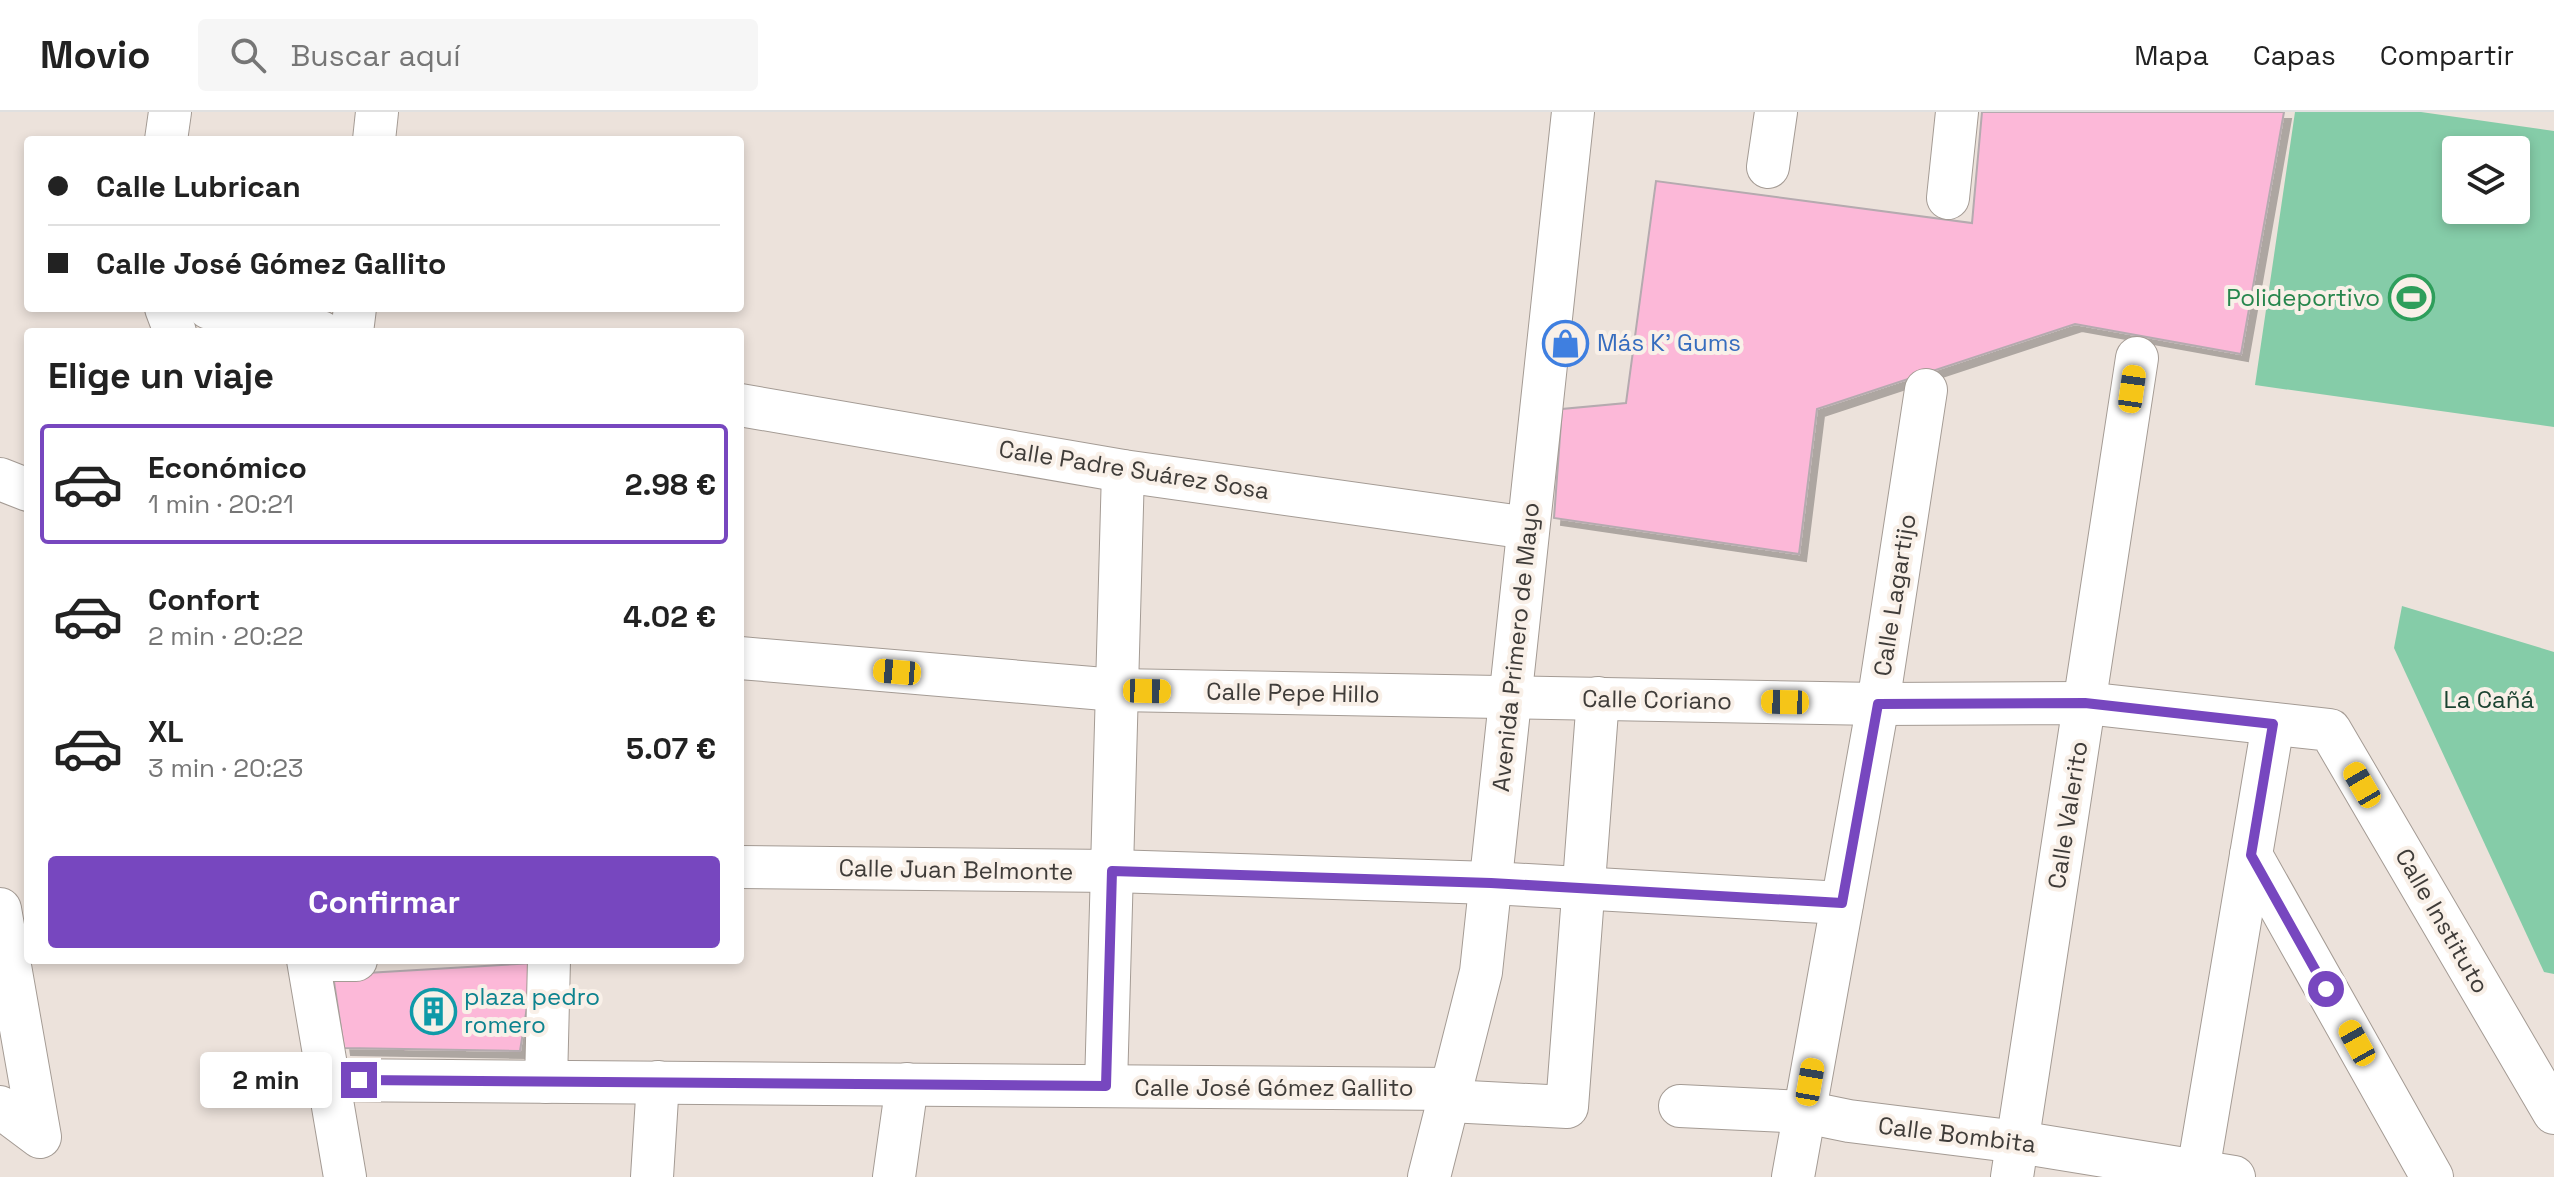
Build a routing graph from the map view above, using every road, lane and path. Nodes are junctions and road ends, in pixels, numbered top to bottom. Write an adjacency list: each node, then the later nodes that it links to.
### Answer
1 (170, 112): 6 (street)
2 (377, 112): 7 (street)
3 (1573, 112): 18 (street, Avenida Primero de Mayo)
4 (1776, 112): 8 (street)
5 (1957, 112): 9 (street)
6 (167, 136)
7 (374, 136)
8 (1768, 167)
9 (1948, 198)
10 (228, 312): 11 (street)
11 (302, 328)
12 (2137, 358): 23 (street, Calle Valerito)
13 (1926, 390): 24 (street, Calle Lagartijo)
14 (744, 406): 15 (street, Calle Padre Suárez Sosa)
15 (1123, 471): 18 (street, Calle Padre Suárez Sosa); 20 (street)
16 (0, 479): 17 (street)
17 (24, 488)
18 (1528, 528): 21 (street, Avenida Primero de Mayo)
19 (744, 658): 20 (street, Calle Pepe Hillo)
20 (1116, 690): 21 (street, Calle Pepe Hillo); 29 (street)
21 (1510, 697): 22 (street, Calle Coriano); 30 (street, Avenida Primero de Mayo)
22 (1598, 698): 24 (street, Calle Coriano); 31 (street)
23 (2085, 703): 24 (street, Calle Coriano); 25 (street, Calle Coriano); 46 (street, Calle Valerito)
24 (1878, 704): 32 (street, Calle Lagartijo)
25 (2273, 724): 26 (street, Calle Coriano); 27 (street)
26 (2330, 730): 45 (street, Calle Instituto)
27 (2251, 855): 47 (street); 53 (street)
28 (744, 867): 29 (street, Calle Juan Belmonte)
29 (1112, 871): 30 (street, Calle Juan Belmonte); 40 (street)
30 (1491, 883): 31 (street, Calle Juan Belmonte); 41 (street, Avenida Primero de Mayo)
31 (1582, 889): 32 (street, Calle Juan Belmonte); 41 (street, Calle José Gómez Gallito)
32 (1842, 903): 44 (street, Calle Lagartijo)
33 (0, 909): 43 (street)
34 (309, 964): 36 (street)
35 (549, 964): 37 (street)
36 (328, 1080): 37 (street, Calle José Gómez Gallito); 48 (street)
37 (546, 1082): 38 (street, Calle José Gómez Gallito)
38 (658, 1082): 39 (street, Calle José Gómez Gallito); 49 (street)
39 (907, 1084): 40 (street, Calle José Gómez Gallito); 50 (street)
40 (1106, 1086): 41 (street, Calle José Gómez Gallito)
41 (1450, 1095): 51 (street, Avenida Primero de Mayo)
42 (1680, 1106): 44 (street, Calle Bombita)
43 (0, 1107)
44 (1805, 1112): 46 (street, Calle Bombita); 52 (street, Calle Lagartijo)
45 (2554, 1113)
46 (2015, 1160): 47 (street, Calle Bombita)
47 (2210, 1175)
48 (345, 1177)
49 (652, 1177)
50 (894, 1177)
51 (1429, 1177)
52 (1793, 1177)
53 (2432, 1177)

